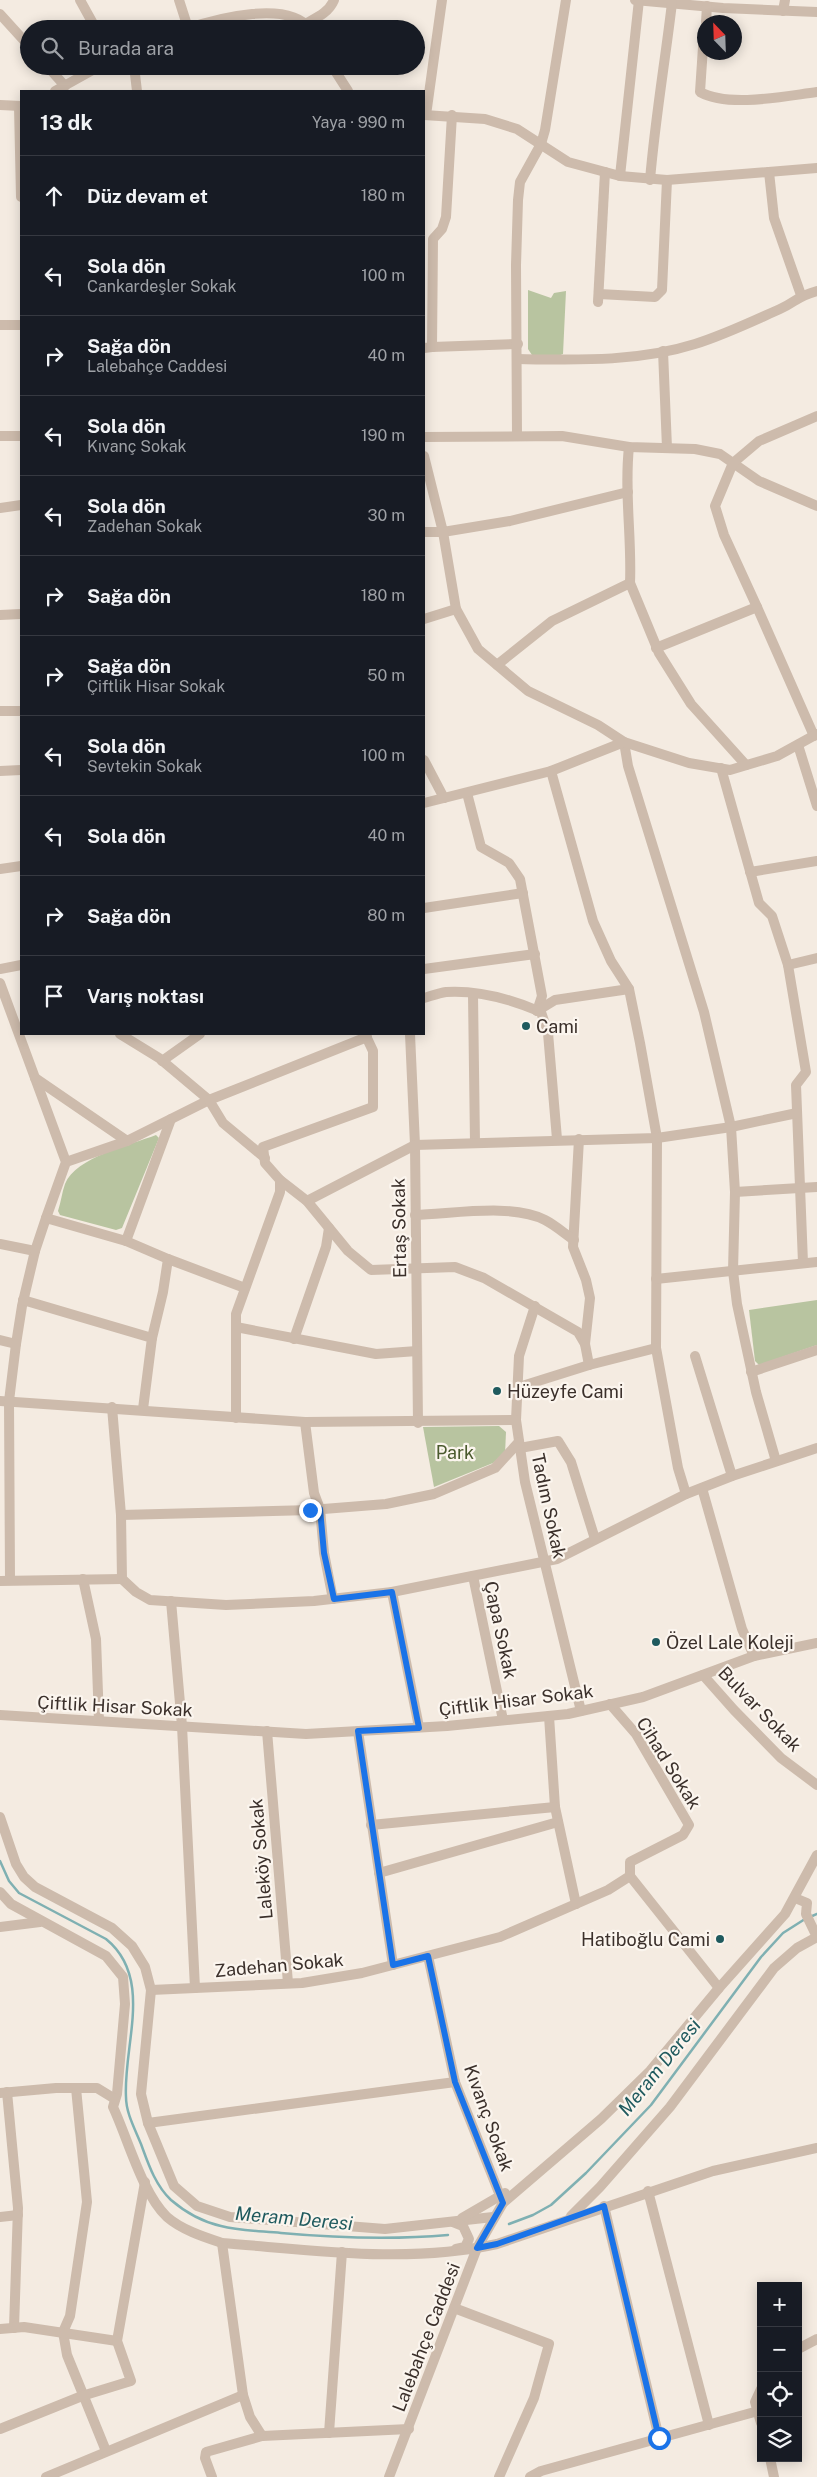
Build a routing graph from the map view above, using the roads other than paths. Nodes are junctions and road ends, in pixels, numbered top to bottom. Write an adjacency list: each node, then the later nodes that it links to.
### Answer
1 (80, 0): 16 (street)
2 (179, 0): 17 (street)
3 (334, 0): 20 (street)
4 (442, 0): 34 (street)
5 (566, 0): 36 (street)
6 (637, 0): 9 (street); 40 (street)
7 (785, 0): 12 (street)
8 (692, 2): 9 (street); 11 (street)
9 (672, 3): 41 (street)
10 (255, 5): 18 (street); 19 (street)
11 (707, 6): 12 (street); 15 (street)
12 (783, 11): 13 (street)
13 (817, 12)
14 (0, 14): 21 (street)
15 (706, 15)
16 (91, 20)
17 (185, 20)
18 (211, 20)
19 (303, 20)
20 (316, 20)
21 (20, 36)
22 (702, 60): 31 (street)
23 (55, 75): 27 (street)
24 (84, 75): 27 (street)
25 (135, 75): 29 (street)
26 (337, 75): 30 (street)
27 (65, 86): 28 (street)
28 (56, 90)
29 (136, 90)
30 (345, 90)
31 (817, 92)
32 (0, 105): 33 (street)
33 (20, 106)
34 (425, 115): 35 (street)
35 (452, 115): 36 (street); 43 (street)
36 (541, 144): 38 (street); 48 (street)
37 (817, 168): 39 (street)
38 (605, 172): 40 (street); 42 (street)
39 (769, 172): 42 (street); 45 (street)
40 (620, 176): 41 (street)
41 (650, 180): 42 (street)
42 (667, 180)
43 (428, 238): 49 (street)
44 (817, 291): 45 (street)
45 (801, 295): 50 (street)
46 (0, 325): 47 (street)
47 (20, 325)
48 (518, 344): 49 (street); 51 (street)
49 (428, 348)
50 (663, 351): 51 (street); 58 (street)
51 (518, 360): 55 (street)
52 (817, 416): 60 (street)
53 (0, 436): 54 (street)
54 (20, 436)
55 (517, 436): 56 (street); 57 (street)
56 (425, 437)
57 (629, 447): 58 (street); 61 (street)
58 (667, 448): 60 (street)
59 (425, 460): 66 (street)
60 (733, 463): 63 (street); 68 (street)
61 (628, 492): 66 (street); 67 (street)
62 (20, 505): 64 (street)
63 (817, 506)
64 (0, 508)
65 (425, 532): 66 (street)
66 (443, 532): 69 (street)
67 (630, 583): 73 (street); 74 (street)
68 (758, 607): 73 (street); 77 (street)
69 (456, 609): 72 (street); 74 (street)
70 (0, 614): 71 (street)
71 (20, 614)
72 (425, 619)
73 (656, 648): 81 (street)
74 (497, 665): 78 (street)
75 (20, 711): 76 (street)
76 (0, 712)
77 (816, 735): 79 (street)
78 (624, 742): 82 (street); 85 (street); 116 (street)
79 (798, 745): 81 (street); 89 (street)
80 (425, 762): 87 (street)
81 (746, 765): 82 (street)
82 (721, 768): 93 (street)
83 (20, 770): 84 (street)
84 (0, 771)
85 (551, 771): 86 (street); 103 (street)
86 (467, 793): 87 (street); 94 (street)
87 (444, 798): 88 (street)
88 (425, 803)
89 (817, 806)
90 (817, 861): 93 (street)
91 (20, 866): 92 (street)
92 (0, 869)
93 (750, 872): 99 (street)
94 (523, 893): 95 (street); 96 (street)
95 (425, 908)
96 (535, 954): 100 (street); 106 (street)
97 (817, 958): 99 (street)
98 (20, 965): 101 (street)
99 (788, 965): 114 (street)
100 (425, 968)
101 (0, 969)
102 (0, 983): 112 (street)
103 (628, 988): 106 (street); 117 (street)
104 (473, 995): 105 (street); 106 (street); 121 (street)
105 (425, 998)
106 (537, 1010): 118 (street)
107 (122, 1035): 111 (street)
108 (199, 1035): 111 (street)
109 (366, 1035): 113 (street); 123 (street)
110 (410, 1035): 122 (street, Ertaş Sokak)
111 (162, 1061): 113 (street)
112 (34, 1078): 120 (street); 124 (street)
113 (209, 1100): 115 (street); 123 (street)
114 (797, 1113): 116 (street); 126 (street)
115 (171, 1119): 120 (street); 134 (street)
116 (731, 1127): 117 (street); 128 (street)
117 (657, 1138): 119 (street); 142 (street)
118 (557, 1139): 119 (street); 121 (street)
119 (579, 1139): 133 (street)
120 (127, 1141): 124 (street)
121 (475, 1143): 122 (street)
122 (415, 1145): 129 (street); 130 (street, Ertaş Sokak)
123 (265, 1158): 125 (street)
124 (66, 1162): 131 (street)
125 (280, 1180): 129 (street); 143 (street)
126 (800, 1187): 127 (street); 128 (street); 139 (street)
127 (817, 1187)
128 (735, 1192): 141 (street)
129 (307, 1200): 132 (street)
130 (415, 1215): 133 (street); 140 (street, Ertaş Sokak)
131 (46, 1218): 134 (street); 136 (street)
132 (329, 1228): 140 (street); 148 (street)
133 (574, 1240): 151 (street)
134 (126, 1241): 137 (street)
135 (0, 1244): 136 (street)
136 (35, 1252): 144 (street)
137 (168, 1259): 143 (street); 147 (street)
138 (817, 1262): 139 (street)
139 (803, 1263): 141 (street)
140 (416, 1270): 145 (street); 154 (street, Ertaş Sokak)
141 (733, 1271): 142 (street); 157 (street)
142 (656, 1279): 152 (street)
143 (245, 1288): 146 (street)
144 (23, 1300): 147 (street); 150 (street)
145 (535, 1306): 151 (street); 158 (street, Tadım Sokak)
146 (236, 1327): 148 (street); 162 (street)
147 (152, 1338): 161 (street)
148 (294, 1339): 154 (street)
149 (0, 1340): 150 (street)
150 (16, 1344): 159 (street)
151 (586, 1344): 156 (street)
152 (656, 1348): 156 (street); 171 (street)
153 (817, 1350): 157 (street)
154 (417, 1351): 165 (street, Ertaş Sokak)
155 (695, 1356): 169 (street)
156 (589, 1365): 158 (street)
157 (751, 1372): 168 (street)
158 (519, 1387): 163 (street, Tadım Sokak)
159 (5, 1401): 160 (street); 172 (street)
160 (112, 1407): 161 (street); 174 (street)
161 (143, 1410): 162 (street)
162 (236, 1418): 164 (street)
163 (516, 1420): 165 (street); 166 (street, Tadım Sokak)
164 (304, 1422): 165 (street); 173 (street)
165 (418, 1423)
166 (519, 1445): 173 (street); 175 (street); 176 (street, Tadım Sokak)
167 (817, 1448): 168 (street)
168 (776, 1461): 169 (street)
169 (732, 1476): 170 (street)
170 (702, 1488): 171 (street); 185 (street)
171 (686, 1494): 175 (street)
172 (5, 1505): 180 (street)
173 (320, 1509): 174 (street); 182 (street)
174 (121, 1515): 179 (street)
175 (595, 1539): 176 (street)
176 (544, 1562): 177 (street); 188 (street, Tadım Sokak)
177 (473, 1576): 181 (street); 191 (street, Çapa Sokak)
178 (83, 1579): 179 (street); 180 (street); 192 (street)
179 (122, 1579): 183 (street)
180 (5, 1580)
181 (392, 1592): 182 (street); 194 (street)
182 (334, 1599): 183 (street)
183 (171, 1601): 193 (street)
184 (817, 1643): 185 (street, Çiftlik Hisar Sokak)
185 (754, 1656): 186 (street, Çiftlik Hisar Sokak)
186 (703, 1675): 187 (street, Çiftlik Hisar Sokak); 197 (street, Bulvar Sokak)
187 (610, 1704): 188 (street, Çiftlik Hisar Sokak); 204 (street, Cihad Sokak)
188 (580, 1711): 190 (street, Çiftlik Hisar Sokak)
189 (0, 1715): 192 (street, Çiftlik Hisar Sokak)
190 (549, 1716): 191 (street, Çiftlik Hisar Sokak); 198 (street)
191 (503, 1720): 194 (street, Çiftlik Hisar Sokak)
192 (99, 1721): 193 (street, Çiftlik Hisar Sokak)
193 (182, 1726): 195 (street, Çiftlik Hisar Sokak); 215 (street)
194 (419, 1728): 196 (street, Çiftlik Hisar Sokak)
195 (267, 1731): 196 (street, Çiftlik Hisar Sokak); 214 (street, Laleköy Sokak)
196 (358, 1731): 201 (street)
197 (817, 1784)
198 (555, 1806): 200 (street); 201 (street)
199 (0, 1817): 217 (street)
200 (558, 1822): 203 (street); 207 (street)
201 (371, 1825): 203 (street)
202 (817, 1855): 206 (street)
203 (379, 1873): 213 (street)
204 (630, 1876): 207 (street, Zadehan Sokak); 216 (street)
205 (0, 1892): 209 (street)
206 (795, 1898): 208 (street); 216 (street)
207 (576, 1904): 212 (street, Zadehan Sokak)
208 (810, 1907): 211 (street)
209 (40, 1922): 210 (street); 221 (street)
210 (0, 1927)
211 (815, 1934): 231 (street)
212 (428, 1956): 213 (street, Zadehan Sokak); 218 (street, Kıvanç Sokak)
213 (393, 1965): 214 (street, Zadehan Sokak)
214 (288, 1983): 215 (street, Zadehan Sokak)
215 (195, 1988): 217 (street, Zadehan Sokak)
216 (719, 1988): 226 (street)
217 (151, 1990): 222 (street)
218 (455, 2082): 222 (street); 226 (street, Kıvanç Sokak)
219 (76, 2088): 220 (street); 221 (street); 240 (street)
220 (4, 2093): 228 (street)
221 (115, 2099): 224 (street)
222 (148, 2122): 232 (street)
223 (817, 2148): 225 (street)
224 (145, 2182): 233 (street); 242 (street)
225 (648, 2191): 227 (street); 247 (street)
226 (502, 2199): 230 (street, Lalebahçe Caddesi); 232 (street)
227 (604, 2206): 231 (street); 252 (street)
228 (18, 2214): 229 (street); 238 (street)
229 (0, 2217)
230 (493, 2217): 232 (street); 234 (street, Lalebahçe Caddesi)
231 (569, 2218): 234 (street)
232 (452, 2222): 235 (street)
233 (222, 2243): 236 (street); 244 (street)
234 (477, 2248): 235 (street); 237 (street, Lalebahçe Caddesi)
235 (454, 2250): 236 (street)
236 (342, 2252): 250 (street)
237 (454, 2308): 249 (street, Lalebahçe Caddesi); 258 (street)
238 (14, 2328): 239 (street); 240 (street)
239 (0, 2329)
240 (63, 2332): 242 (street); 245 (street)
241 (817, 2339): 243 (street)
242 (117, 2341): 245 (street)
243 (802, 2347)
244 (243, 2395): 251 (street); 253 (street)
245 (82, 2396): 248 (street); 253 (street)
246 (757, 2412): 247 (street)
247 (709, 2425): 252 (street)
248 (0, 2429)
249 (408, 2429): 250 (street); 255 (street, Lalebahçe Caddesi)
250 (329, 2433): 251 (street)
251 (262, 2436): 257 (street)
252 (659, 2438): 259 (street)
253 (106, 2451): 256 (street)
254 (771, 2462): 260 (street)
255 (390, 2476)
256 (46, 2477)
257 (212, 2477)
258 (499, 2477)
259 (530, 2477)
260 (774, 2477)

